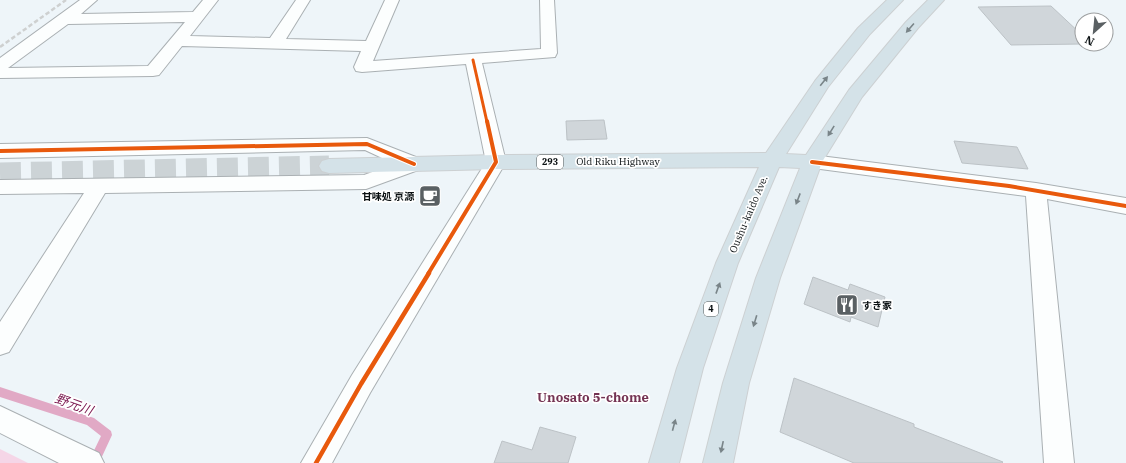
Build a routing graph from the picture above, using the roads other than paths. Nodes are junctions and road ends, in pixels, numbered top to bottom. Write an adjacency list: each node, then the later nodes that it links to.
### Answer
1 (90, 0): 9 (street)
2 (211, 0): 8 (street)
3 (303, 0): 11 (street)
4 (392, 0): 12 (street)
5 (547, 0): 13 (street)
6 (896, 0): 17 (highway, Oushu-kaido Ave. / 4, one-way to 6)
7 (937, 0): 19 (highway, one-way to 19)
8 (198, 17): 9 (street); 10 (street)
9 (65, 19): 14 (street)
10 (178, 41): 11 (street); 15 (street)
11 (275, 43): 12 (street)
12 (372, 46): 13 (street)
13 (473, 60): 18 (street)
14 (0, 66)
15 (0, 73)
16 (0, 151): 20 (street)
17 (772, 160): 18 (highway, Old Riku Highway / 293); 19 (highway, Old Riku Highway / 293); 30 (highway, Oushu-kaido Ave. / 4, one-way to 17)
18 (496, 162): 20 (highway, Old Riku Highway / 293); 29 (street)
19 (812, 162): 24 (street); 31 (highway, one-way to 31)
20 (414, 164): 21 (highway, Old Riku Highway / 293); 22 (street)
21 (329, 166)
22 (99, 186): 23 (street); 26 (street)
23 (0, 187)
24 (1036, 190): 25 (street); 32 (street)
25 (1126, 206)
26 (0, 344)
27 (0, 419): 28 (street)
28 (89, 463)
29 (316, 463)
30 (664, 463)
31 (718, 463)
32 (1059, 463)

